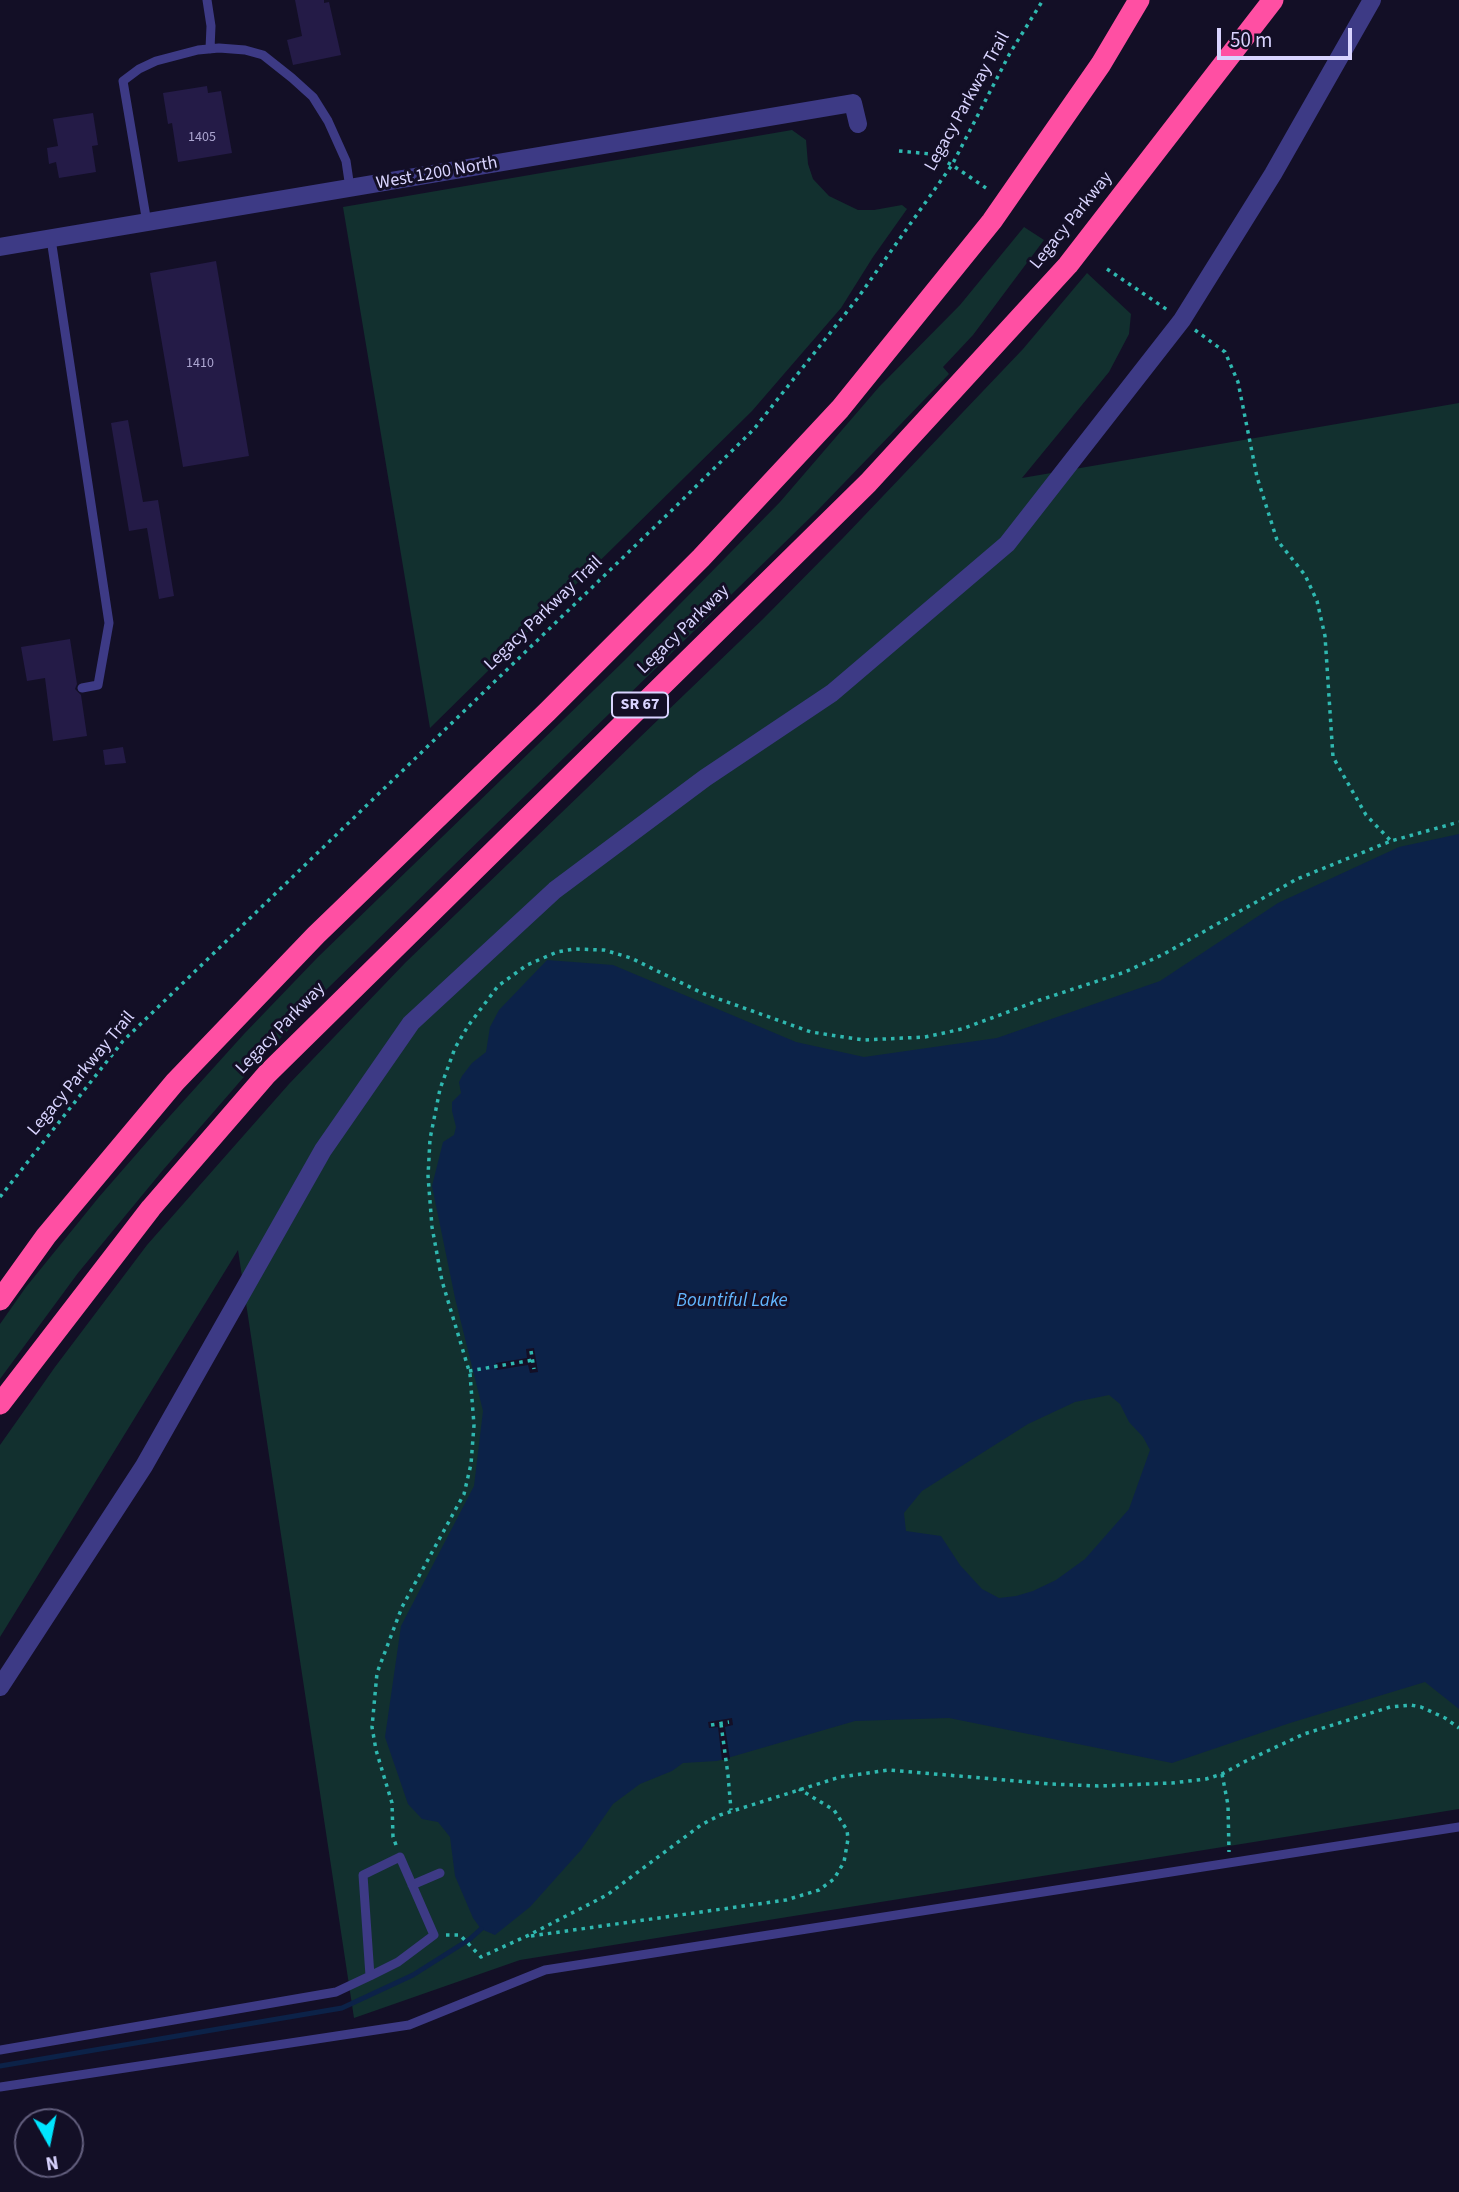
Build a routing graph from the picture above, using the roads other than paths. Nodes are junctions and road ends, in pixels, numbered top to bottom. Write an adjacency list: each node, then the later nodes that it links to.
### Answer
1 (207, 0): 5 (lane)
2 (1139, 0): 12 (highway)
3 (1273, 0): 13 (highway, Legacy Parkway / SR 67)
4 (1372, 0): 14 (street)
5 (210, 49): 7 (lane); 8 (lane)
6 (858, 124): 7 (street, West 1200 North)
7 (350, 188): 8 (street, West 1200 North)
8 (148, 223): 9 (street, West 1200 North)
9 (51, 239): 10 (street, West 1200 North); 11 (lane)
10 (0, 247)
11 (82, 688)
12 (0, 1300)
13 (0, 1404)
14 (0, 1687)
15 (1459, 1827): 20 (lane)
16 (440, 1873): 17 (lane)
17 (412, 1885): 18 (lane); 18 (lane)
18 (370, 1976): 19 (lane)
19 (0, 2050)
20 (0, 2087)

